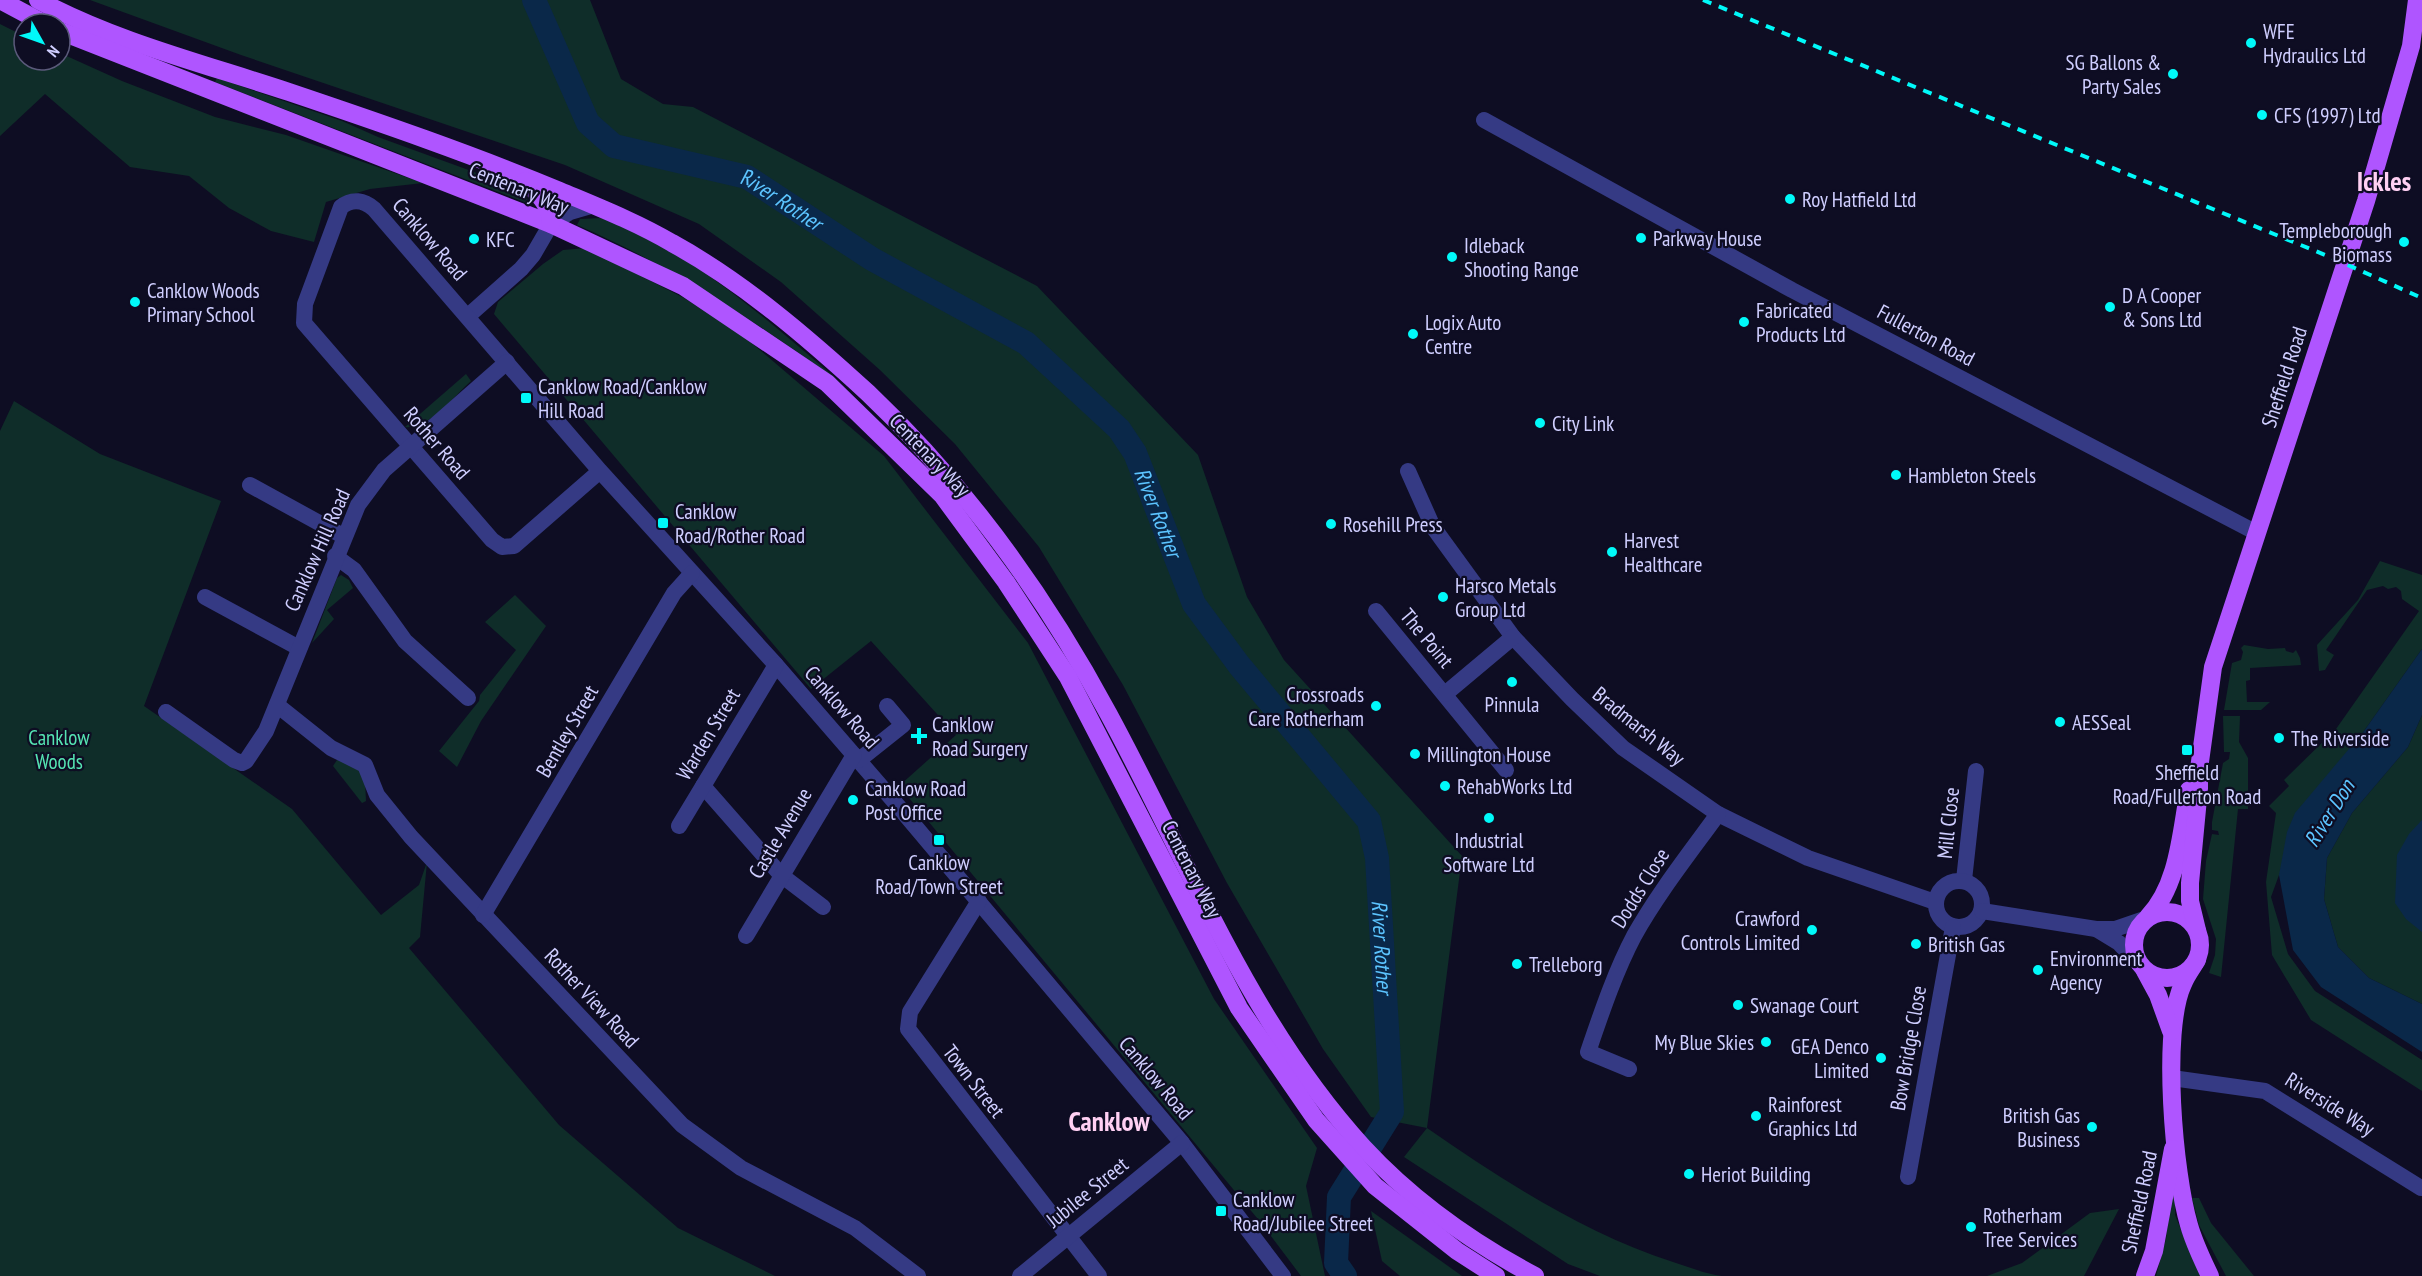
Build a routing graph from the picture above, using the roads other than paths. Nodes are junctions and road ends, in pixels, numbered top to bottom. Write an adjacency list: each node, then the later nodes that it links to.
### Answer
1 (0, 0): 4 (main road)
2 (38, 0): 7 (main road, Centenary Way)
3 (2417, 0): 17 (main road, Sheffield Road)
4 (22, 12)
5 (72, 36): 9 (main road, Centenary Way)
6 (1484, 120): 17 (street, Fullerton Road)
7 (517, 173): 8 (main road, Centenary Way); 9 (main road)
8 (594, 205): 9 (street); 65 (main road, Centenary Way)
9 (551, 224): 11 (street); 64 (main road, Centenary Way)
10 (323, 255): 11 (street, Canklow Road); 13 (street, Rother Road)
11 (468, 316): 12 (street, Canklow Road)
12 (507, 362): 13 (street, Canklow Hill Road); 14 (street, Canklow Road)
13 (410, 446): 14 (street, Rother Road); 18 (street, Canklow Hill Road)
14 (600, 471): 20 (street, Canklow Road)
15 (1408, 471): 23 (street, Bradmarsh Way)
16 (250, 485): 18 (street)
17 (2255, 532): 32 (main road, Sheffield Road)
18 (343, 536): 19 (street, Canklow Hill Road)
19 (335, 556): 24 (street, Canklow Hill Road); 27 (street)
20 (692, 573): 25 (street, Canklow Road); 44 (street, Bentley Street)
21 (205, 597): 24 (street)
22 (1376, 611): 26 (street, The Point)
23 (1514, 637): 26 (street, The Point); 36 (street, Bradmarsh Way)
24 (299, 648): 28 (street, Canklow Hill Road)
25 (776, 665): 31 (street, Canklow Road); 35 (street, Warden Street)
26 (1445, 694): 33 (street, The Point)
27 (468, 698)
28 (277, 705): 30 (street, Canklow Hill Road); 44 (street, Rother View Road)
29 (888, 706): 31 (street)
30 (166, 712)
31 (856, 758): 38 (street, Castle Avenue); 40 (street, Canklow Road)
32 (2199, 769): 45 (main road, Sheffield Road); 48 (main road, Sheffield Road)
33 (1506, 770)
34 (1976, 771): 39 (street, Mill Close)
35 (703, 786): 37 (street, Warden Street); 38 (street)
36 (1718, 814): 41 (street, Bradmarsh Way); 53 (street, Dodds Close)
37 (679, 826)
38 (781, 875): 42 (street); 49 (street, Castle Avenue)
39 (1964, 880): 41 (street); 43 (street)
40 (979, 901): 56 (street, Canklow Road); 59 (street, Town Street)
41 (1935, 902): 46 (street)
42 (823, 907)
43 (1982, 911): 46 (street); 47 (street)
44 (483, 915): 60 (street, Rother View Road)
45 (2148, 917): 47 (street); 48 (main road); 51 (main road)
46 (1953, 927): 57 (street, Bow Bridge Close)
47 (2096, 929): 51 (street)
48 (2197, 930): 50 (main road)
49 (746, 936)
50 (2197, 960): 51 (main road); 52 (main road, Sheffield Road)
51 (2141, 966): 52 (main road, Sheffield Road)
52 (2172, 1033): 54 (main road, Sheffield Road)
53 (1629, 1069)
54 (2172, 1078): 55 (main road, Sheffield Road); 58 (street, Riverside Way)
55 (2175, 1136): 66 (main road, Sheffield Road); 67 (main road, Sheffield Road)
56 (1182, 1143): 59 (street, Jubilee Street); 63 (street, Canklow Road)
57 (1908, 1177)
58 (2421, 1188)
59 (1068, 1237): 61 (street, Jubilee Street); 62 (street, Town Street)
60 (918, 1276)
61 (1020, 1276)
62 (1099, 1276)
63 (1283, 1276)
64 (1496, 1276)
65 (1535, 1276)
66 (2145, 1276)
67 (2210, 1276)

